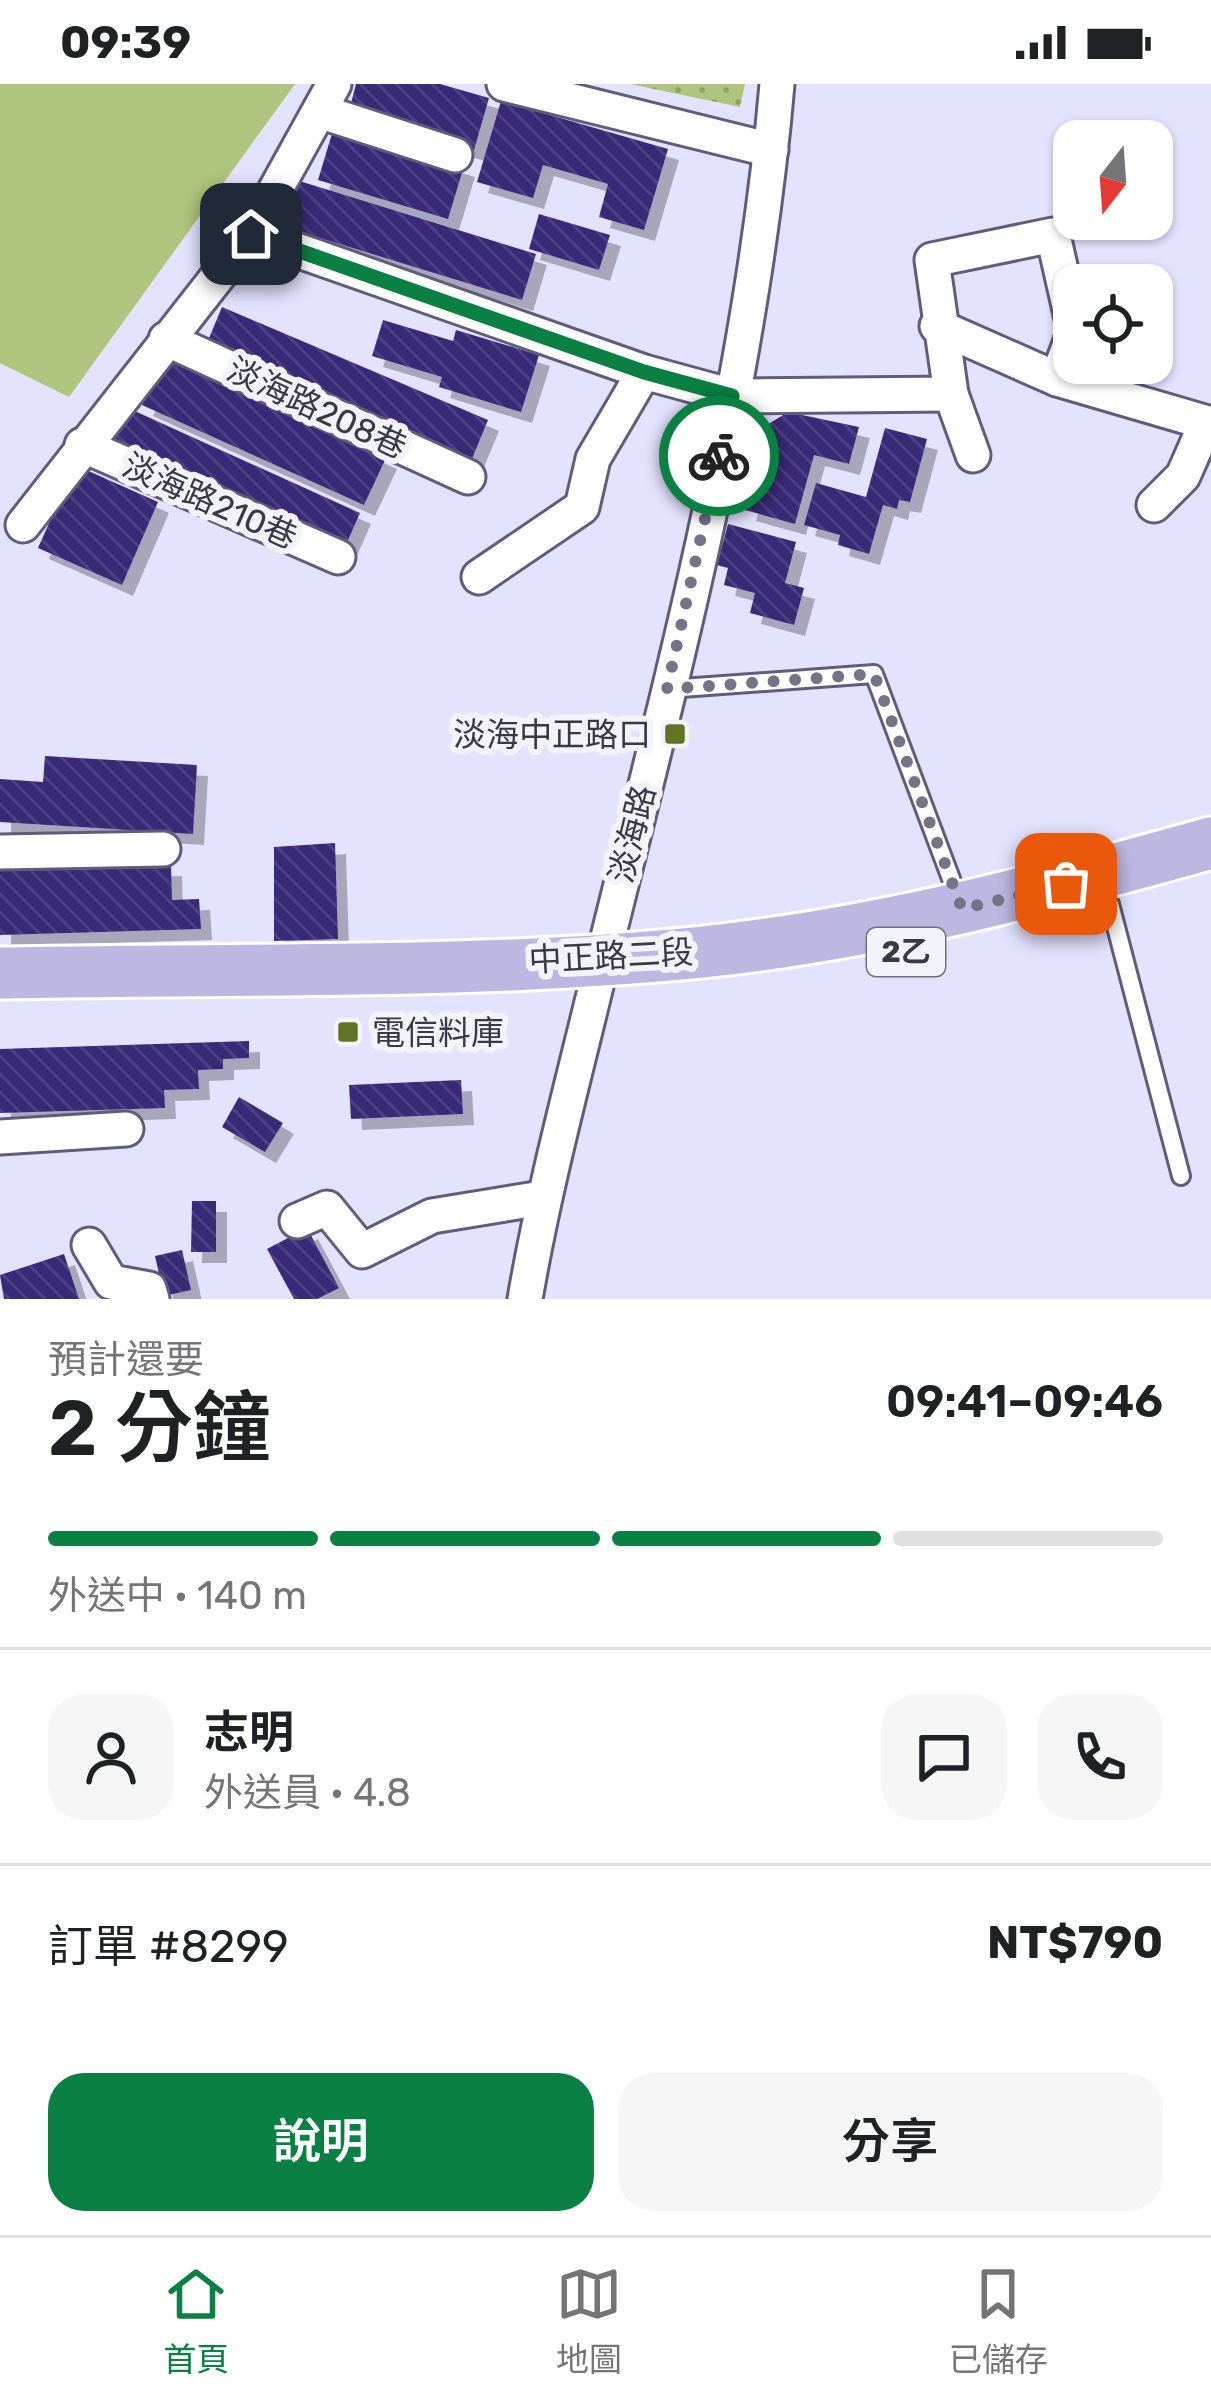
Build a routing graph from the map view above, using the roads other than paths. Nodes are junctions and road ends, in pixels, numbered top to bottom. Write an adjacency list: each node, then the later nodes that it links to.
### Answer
1 (504, 84): 4 (street)
2 (777, 84): 4 (street, 淡海路)
3 (328, 98): 5 (street); 6 (street)
4 (771, 150): 14 (street, 淡海路)
5 (455, 155)
6 (251, 234): 9 (street); 10 (street)
7 (1059, 264): 8 (street)
8 (937, 326): 11 (street); 13 (street)
9 (166, 339): 16 (street); 18 (street, 淡海路208巷)
10 (644, 372): 14 (street); 22 (street)
11 (1053, 378)
12 (1070, 384): 15 (street)
13 (951, 394): 14 (street); 17 (street)
14 (732, 396): 23 (street, 淡海路)
15 (1208, 425): 19 (street)
16 (82, 445): 20 (street); 21 (street, 淡海路210巷)
17 (973, 455)
18 (468, 477)
19 (1154, 505)
20 (23, 525)
21 (338, 557)
22 (479, 577)
23 (667, 689): 29 (lane); 31 (street, 淡海路)
24 (1211, 843): 29 (main road, 中正路二段 / 2乙)
25 (163, 849): 26 (street)
26 (0, 852)
27 (1211, 877): 28 (main road, 中正路二段 / 2乙)
28 (1110, 904): 31 (main road, 中正路二段 / 2乙); 35 (lane)
29 (962, 909): 31 (main road, 中正路二段 / 2乙)
30 (0, 973): 31 (main road, 中正路二段 / 2乙)
31 (598, 975): 32 (main road, 中正路二段 / 2乙); 36 (street, 淡海路)
32 (0, 1007)
33 (126, 1129): 34 (street)
34 (0, 1137)
35 (1181, 1176)
36 (542, 1198): 37 (street); 40 (street, 淡海路)
37 (298, 1220)
38 (89, 1245): 39 (street)
39 (152, 1299)
40 (525, 1299)

